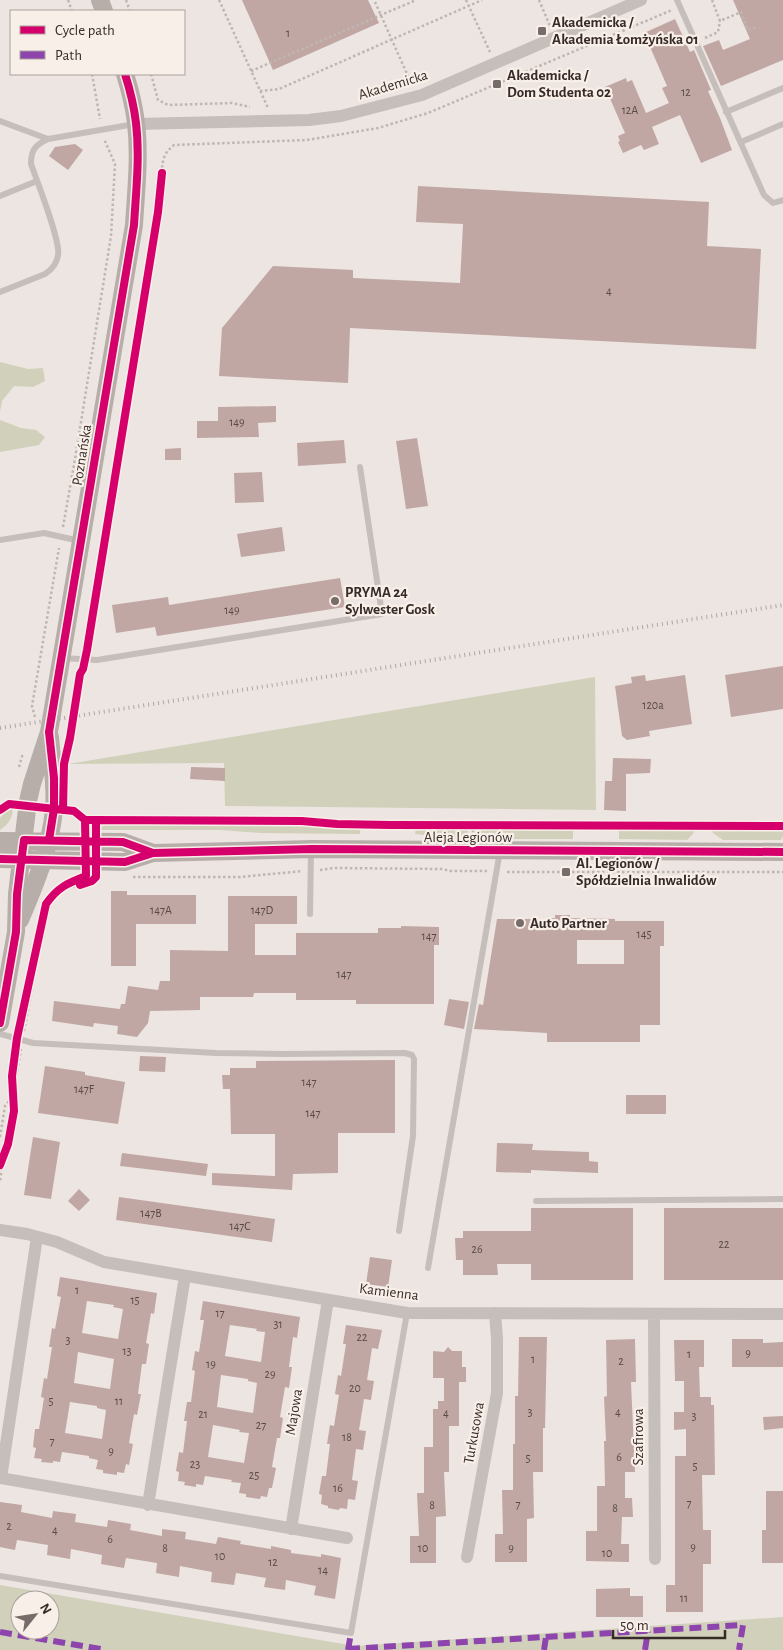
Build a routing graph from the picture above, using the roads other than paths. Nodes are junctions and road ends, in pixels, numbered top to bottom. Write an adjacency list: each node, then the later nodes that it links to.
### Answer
1 (641, 0): 7 (street, Akademicka)
2 (677, 0): 5 (lane)
3 (125, 75): 7 (main road, Poznańska)
4 (783, 88): 5 (lane)
5 (726, 112): 10 (lane)
6 (0, 121): 9 (lane)
7 (136, 124): 9 (lane); 17 (main road, Poznańska)
8 (783, 124): 10 (lane)
9 (48, 139): 11 (lane)
10 (741, 142): 13 (lane)
11 (37, 181): 12 (lane); 14 (lane)
12 (0, 196)
13 (783, 200)
14 (0, 292)
15 (360, 467): 18 (lane)
16 (0, 540): 17 (lane)
17 (81, 541): 18 (main road, Poznańska)
18 (60, 658): 19 (main road, Poznańska)
19 (49, 732): 20 (main road, Poznańska); 21 (main road, Poznańska)
20 (24, 840): 21 (main road, Aleja Legionów); 22 (main road, Aleja Legionów); 28 (main road, Poznańska)
21 (49, 840): 26 (main road, Aleja Legionów); 29 (main road, Poznańska)
22 (0, 841)
23 (312, 849): 24 (main road, Aleja Legionów); 26 (main road, Aleja Legionów); 30 (lane)
24 (500, 851): 25 (main road, Aleja Legionów); 39 (lane)
25 (783, 852)
26 (153, 853): 29 (main road, Aleja Legionów)
27 (0, 858): 28 (main road, Aleja Legionów)
28 (22, 859): 29 (main road, Aleja Legionów); 31 (main road, Poznańska)
29 (44, 859): 31 (main road, Poznańska)
30 (310, 914)
31 (16, 932): 32 (main road)
32 (1, 1012)
33 (0, 1034): 37 (lane)
34 (783, 1199): 35 (lane)
35 (536, 1201)
36 (0, 1230): 38 (street, Kamienna)
37 (399, 1231)
38 (37, 1236): 40 (street, Kamienna); 46 (street)
39 (428, 1268)
40 (185, 1276): 41 (street, Kamienna); 47 (street)
41 (328, 1300): 42 (street, Kamienna); 48 (street, Majowa)
42 (407, 1313): 43 (street, Kamienna); 52 (lane)
43 (495, 1313): 44 (street, Kamienna); 50 (street, Turkusowa)
44 (654, 1314): 45 (street, Kamienna); 51 (street, Szafirowa)
45 (783, 1314)
46 (0, 1478): 47 (street)
47 (148, 1504): 48 (street)
48 (291, 1529): 49 (street)
49 (347, 1538)
50 (467, 1557)
51 (655, 1559)
52 (0, 1576)

